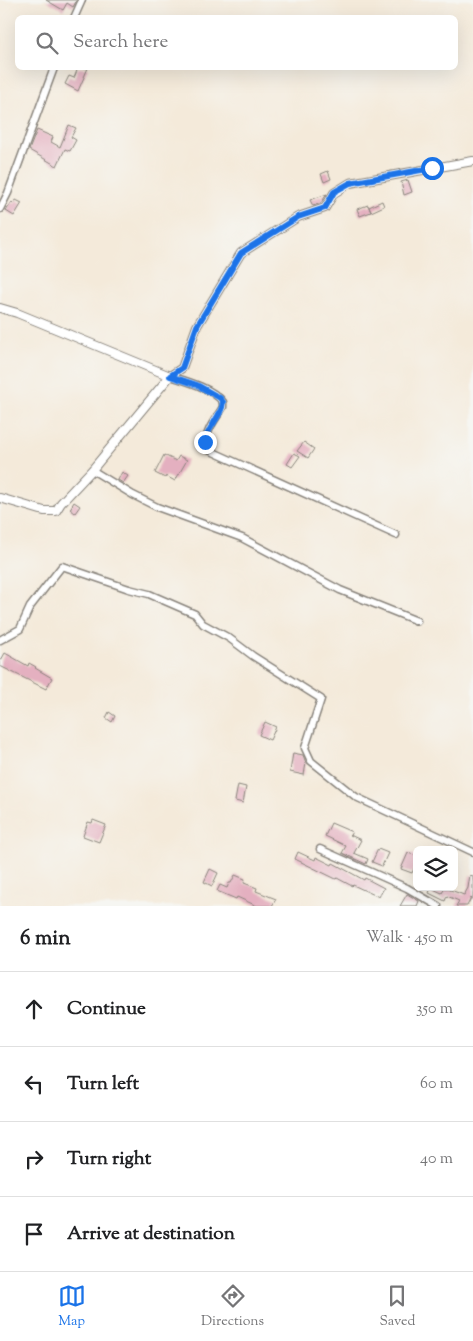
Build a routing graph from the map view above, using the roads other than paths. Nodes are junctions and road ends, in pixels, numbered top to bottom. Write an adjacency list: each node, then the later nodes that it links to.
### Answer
1 (82, 0): 2 (street)
2 (75, 15)
3 (53, 70): 5 (street)
4 (473, 161): 7 (street)
5 (0, 209)
6 (0, 308): 7 (street)
7 (170, 376): 8 (street); 10 (street)
8 (92, 470): 9 (street); 11 (street)
9 (0, 498)
10 (396, 535)
11 (417, 622)
12 (0, 640): 14 (street)
13 (320, 848): 15 (street)
14 (473, 852)
15 (438, 906)

